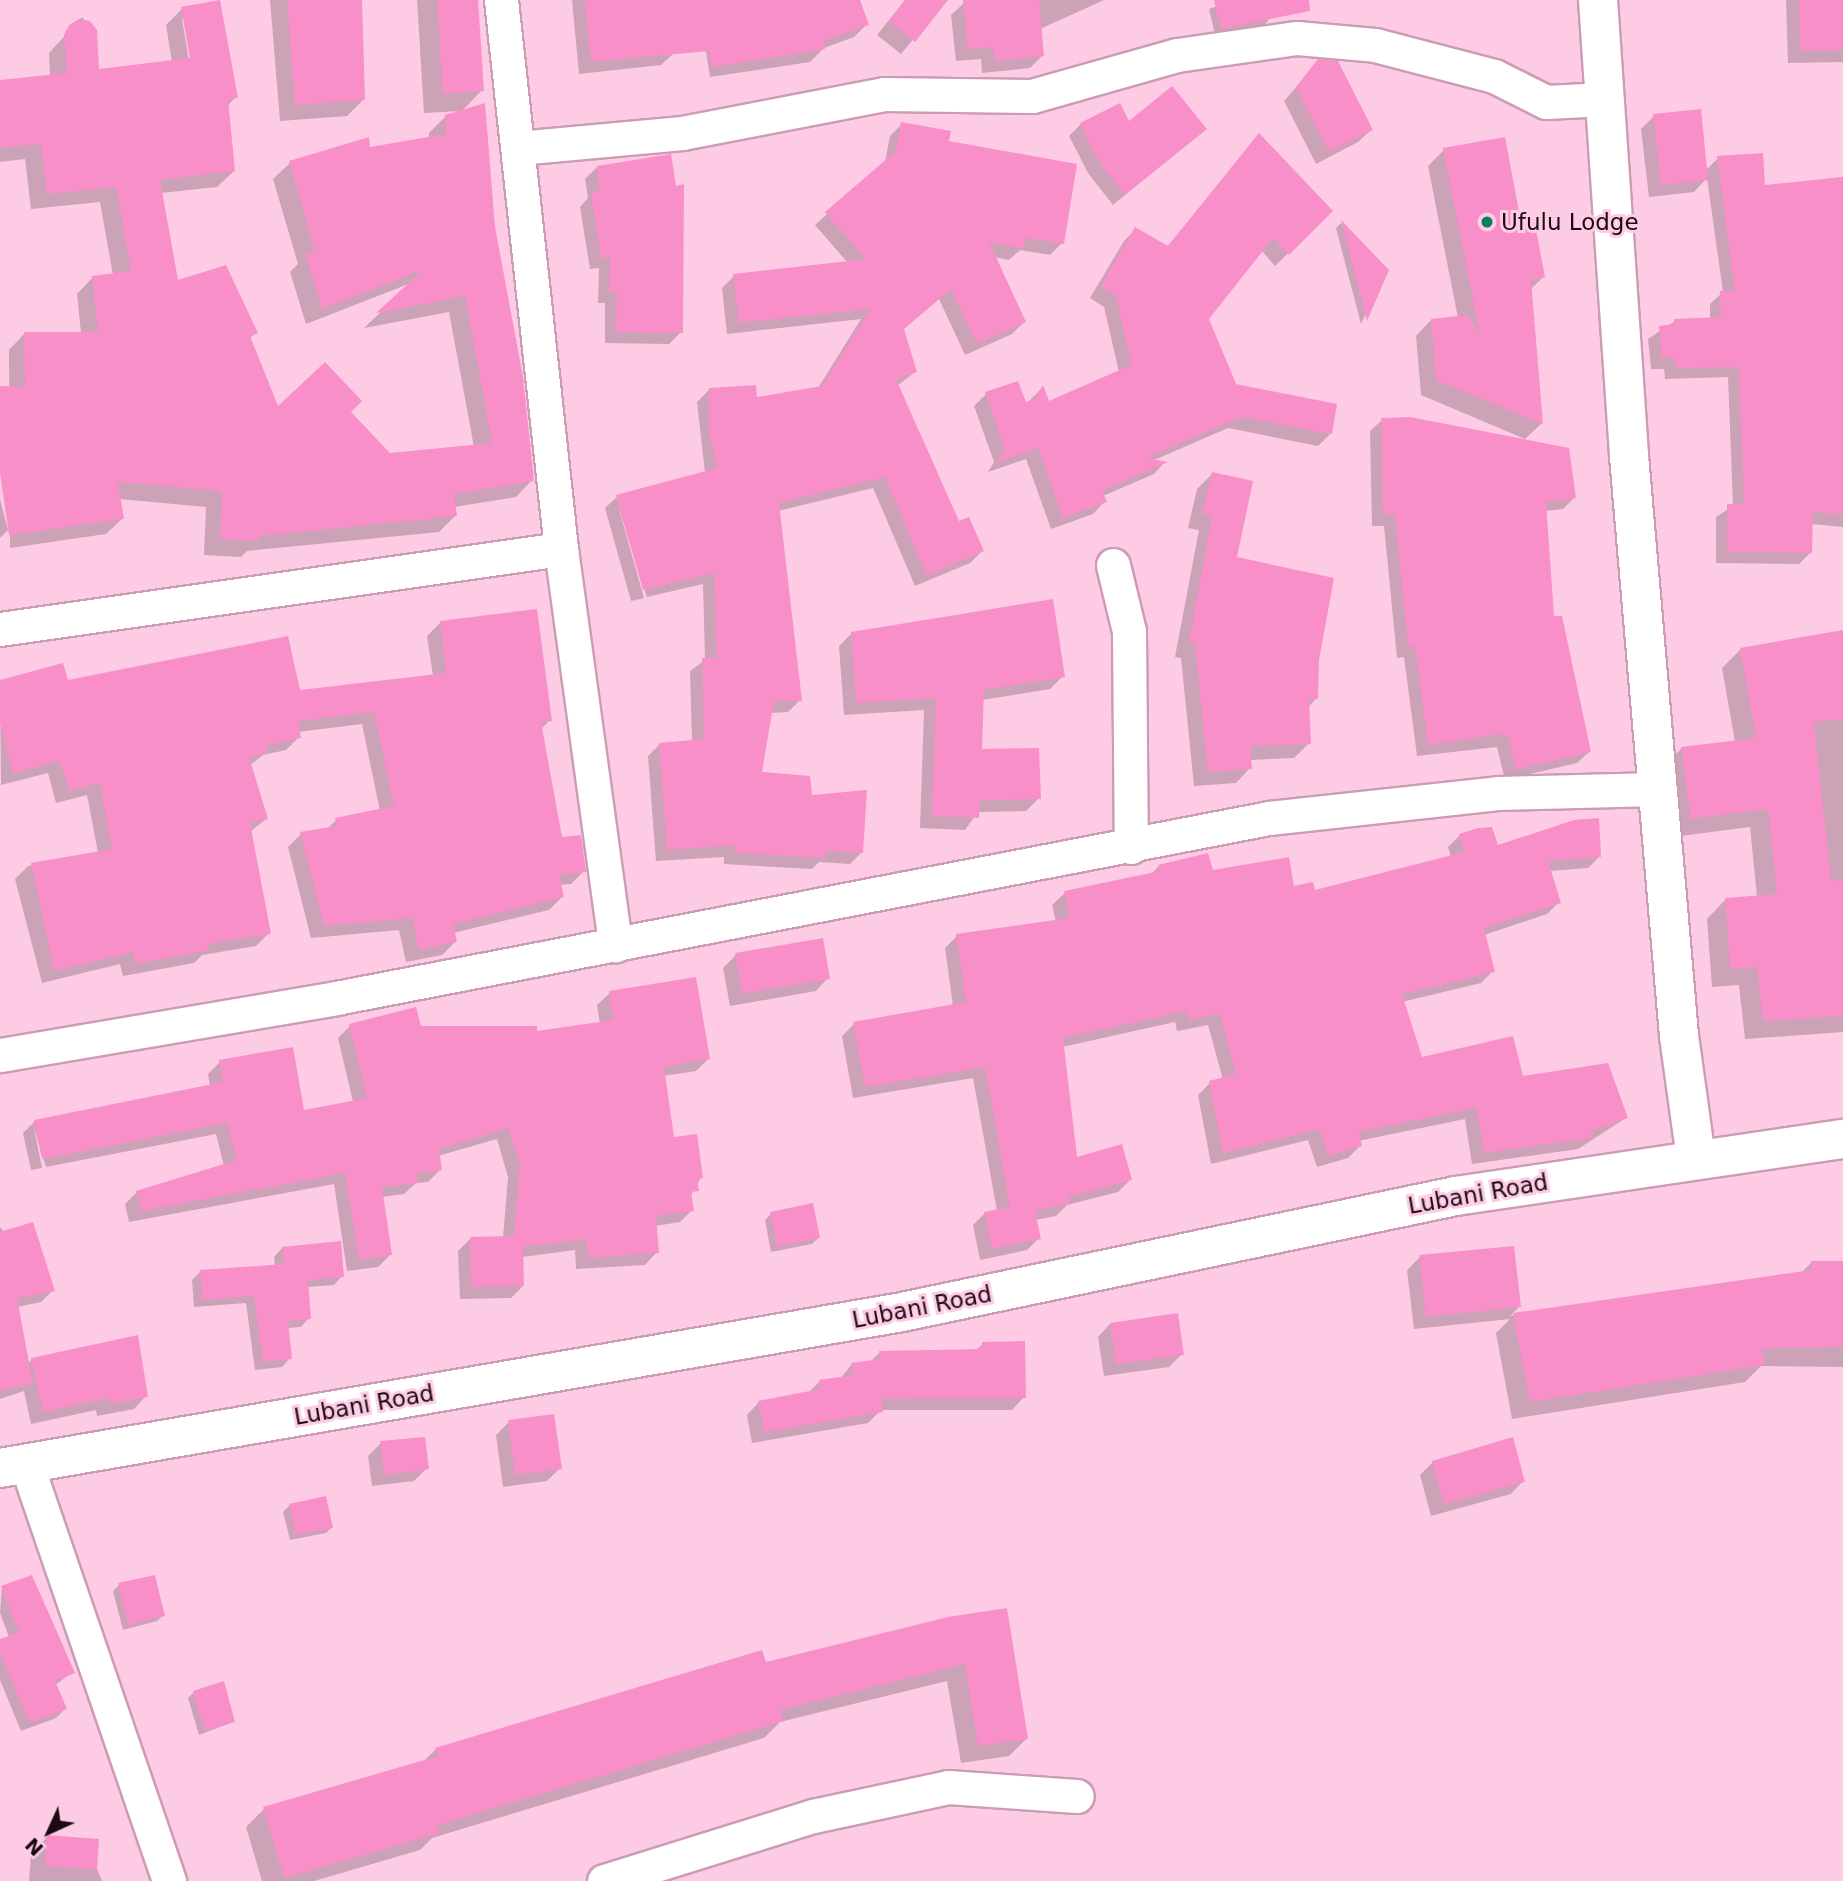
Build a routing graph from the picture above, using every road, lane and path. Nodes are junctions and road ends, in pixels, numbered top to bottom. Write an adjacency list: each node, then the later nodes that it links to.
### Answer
1 (501, 0): 4 (street)
2 (1598, 0): 3 (street)
3 (1605, 99): 4 (street); 8 (street)
4 (518, 148): 5 (street)
5 (561, 550): 7 (street); 10 (street)
6 (1113, 565): 9 (street)
7 (0, 629)
8 (1658, 789): 9 (street); 13 (street)
9 (1131, 847): 10 (street)
10 (615, 945): 11 (street)
11 (0, 1055)
12 (1843, 1139): 13 (street, Lubani Road)
13 (1696, 1159): 14 (street, Lubani Road)
14 (13, 1466): 16 (street)
15 (1077, 1796): 17 (street)
16 (169, 1881)
17 (604, 1881)

